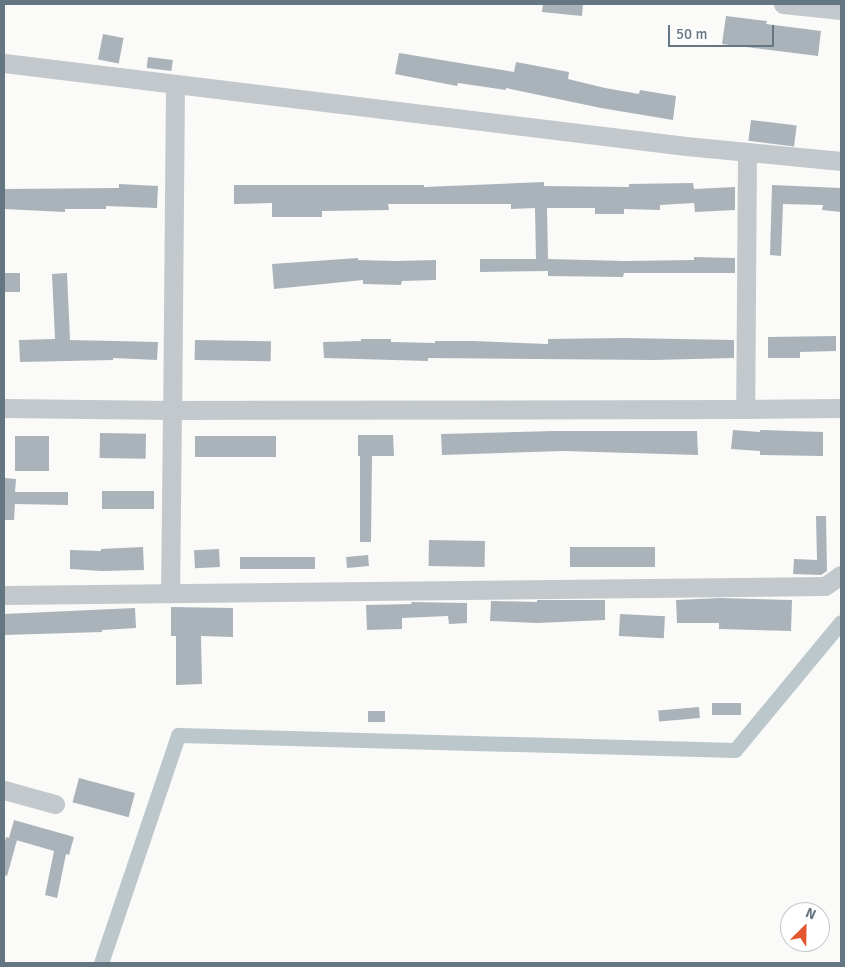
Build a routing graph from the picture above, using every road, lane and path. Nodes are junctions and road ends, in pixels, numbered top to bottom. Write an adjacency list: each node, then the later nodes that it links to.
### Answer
1 (783, 4): 2 (street)
2 (841, 10)
3 (4, 63): 4 (street)
4 (175, 85): 5 (street); 10 (street)
5 (747, 152): 6 (street); 9 (street)
6 (841, 161)
7 (4, 408): 10 (street)
8 (841, 408): 9 (street)
9 (745, 409): 10 (street)
10 (172, 410): 12 (street)
11 (841, 575): 12 (street)
12 (170, 593): 13 (street)
13 (4, 595)
14 (4, 790): 15 (street)
15 (55, 804)

